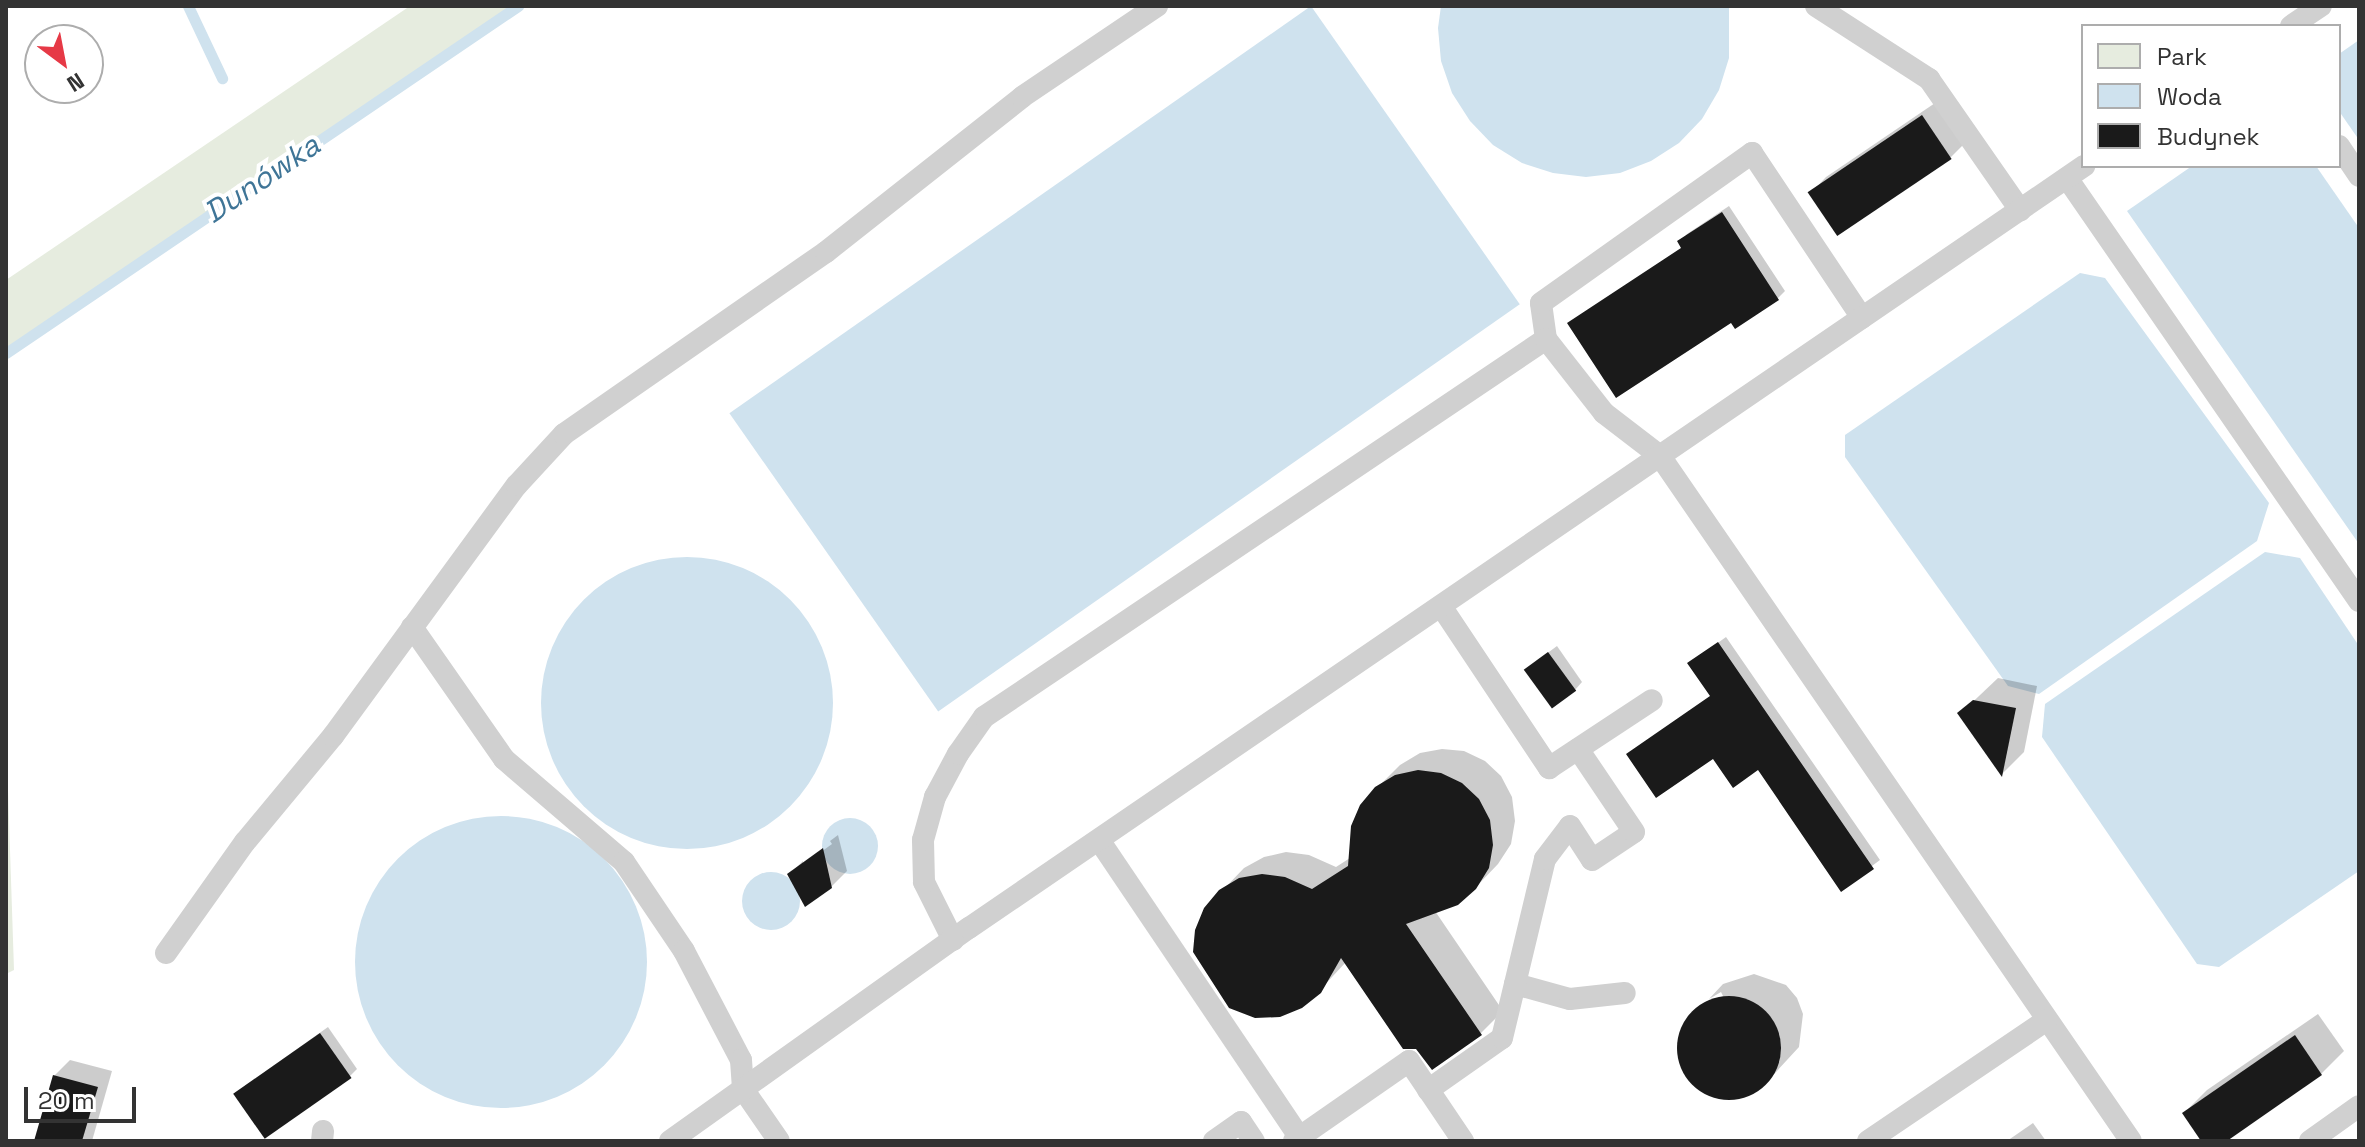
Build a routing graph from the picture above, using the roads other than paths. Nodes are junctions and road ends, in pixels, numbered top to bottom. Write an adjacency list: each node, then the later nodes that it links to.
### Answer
1 (1157, 6): 14 (lane)
2 (1816, 6): 8 (lane)
3 (2321, 6): 4 (lane)
4 (2294, 24)
5 (2341, 149): 7 (lane)
6 (2075, 172): 8 (lane); 12 (lane)
7 (2359, 176)
8 (2020, 210): 9 (lane)
9 (1862, 318): 10 (lane); 11 (lane)
10 (1546, 339): 11 (lane); 18 (lane)
11 (1660, 456): 13 (lane); 22 (lane)
12 (2359, 601)
13 (1441, 606): 16 (lane); 17 (lane)
14 (412, 627): 19 (lane); 23 (lane)
15 (1652, 700): 16 (lane)
16 (1578, 749): 20 (lane)
17 (1099, 840): 18 (lane); 26 (lane)
18 (953, 940): 23 (lane)
19 (166, 953)
20 (1515, 984): 21 (lane); 24 (lane)
21 (1625, 993)
22 (2047, 1020): 32 (lane); 33 (lane)
23 (743, 1089): 27 (lane); 28 (lane)
24 (1428, 1090): 26 (lane); 31 (lane)
25 (2359, 1106): 34 (lane)
26 (1296, 1139)
27 (670, 1141)
28 (779, 1141)
29 (1214, 1141): 30 (lane)
30 (1254, 1141)
31 (1463, 1141)
32 (1868, 1141)
33 (2131, 1141)
34 (2310, 1141)

